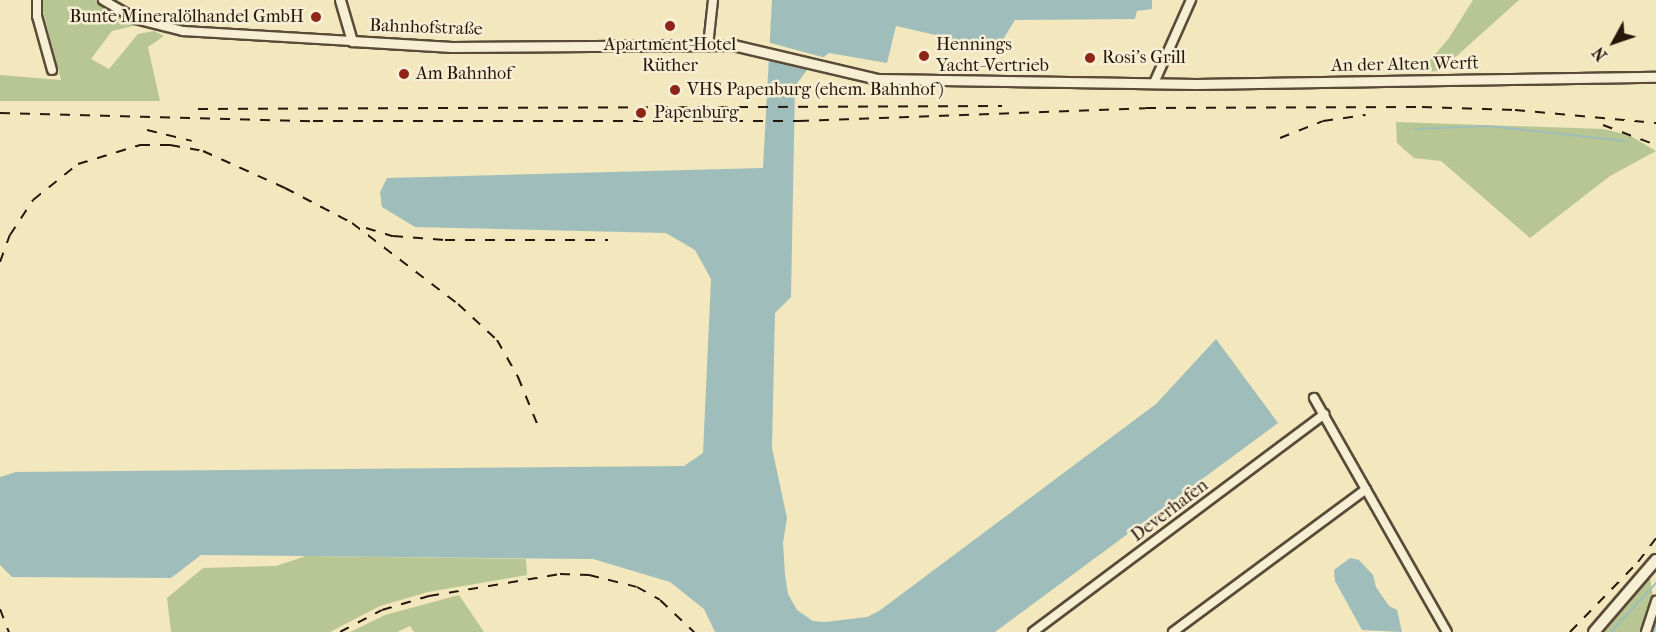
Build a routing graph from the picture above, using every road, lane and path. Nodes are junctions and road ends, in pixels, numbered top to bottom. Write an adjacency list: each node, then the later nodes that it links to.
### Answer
1 (37, 0): 9 (street)
2 (103, 0): 6 (street, Bahnhofstraße)
3 (340, 0): 6 (street)
4 (713, 0): 7 (street)
5 (1191, 0): 11 (street)
6 (352, 42): 7 (street, Bahnhofstraße)
7 (708, 46): 8 (street, Bahnhofstraße)
8 (756, 48): 11 (street, An der Alten Werft)
9 (52, 70)
10 (1656, 77): 11 (street, An der Alten Werft)
11 (1154, 83)
12 (1314, 398): 13 (street)
13 (1324, 414): 14 (street); 17 (street, Deverhafen)
14 (1366, 489): 18 (street); 19 (street)
15 (1656, 560): 20 (main road)
16 (1655, 602): 21 (street)
17 (1033, 632)
18 (1173, 632)
19 (1448, 632)
20 (1594, 632)
21 (1646, 632)

